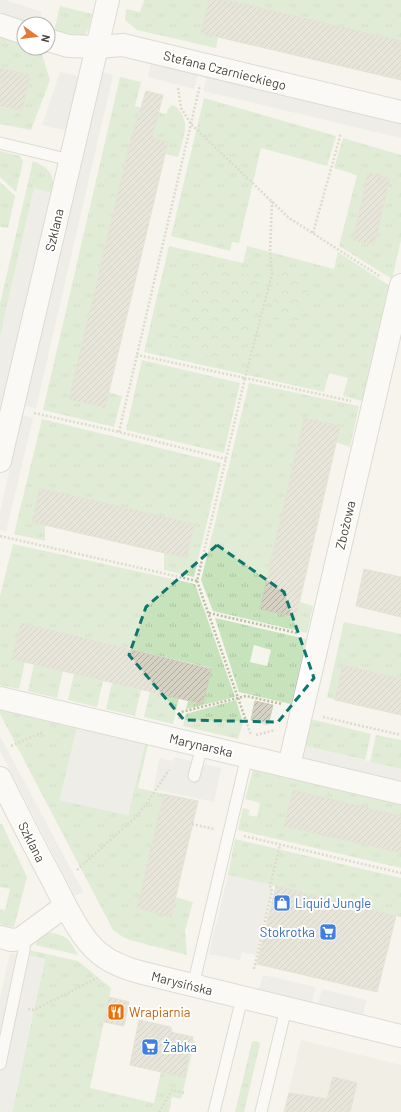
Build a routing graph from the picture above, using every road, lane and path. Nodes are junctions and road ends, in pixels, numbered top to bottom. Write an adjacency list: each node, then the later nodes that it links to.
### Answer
1 (108, 0): 5 (street, Szklana)
2 (0, 25): 3 (street)
3 (16, 30)
4 (56, 42): 5 (street, Stefana Czarnieckiego)
5 (97, 48): 6 (street, Stefana Czarnieckiego); 12 (street, Szklana)
6 (204, 65): 8 (street, Stefana Czarnieckiego); 9 (path)
7 (178, 88): 9 (path)
8 (401, 112)
9 (191, 124): 13 (path); 16 (path)
10 (341, 134): 14 (path)
11 (0, 143): 12 (lane)
12 (70, 160): 19 (street, Szklana)
13 (272, 201): 14 (path); 17 (path)
14 (313, 233): 15 (path)
15 (400, 287): 18 (street, Zbożowa)
16 (137, 354): 17 (path); 20 (path)
17 (245, 378): 18 (path); 21 (path)
18 (373, 406): 26 (street, Zbożowa)
19 (12, 408): 20 (path); 22 (street, Szklana)
20 (119, 432): 21 (path)
21 (226, 459): 24 (path)
22 (0, 461)
23 (0, 536): 24 (path)
24 (197, 581): 25 (path)
25 (209, 613): 26 (path); 28 (path)
26 (319, 638): 29 (street, Zbożowa)
27 (0, 698): 32 (street, Marynarska)
28 (239, 698): 29 (path); 30 (path); 33 (path)
29 (302, 712): 31 (path); 34 (street, Zbożowa)
30 (179, 720)
31 (401, 735)
32 (202, 746): 33 (street, Marynarska); 36 (lane)
33 (247, 756): 34 (street, Marynarska); 40 (lane)
34 (289, 766): 38 (street, Marynarska)
35 (169, 770): 42 (path)
36 (194, 776)
37 (0, 778): 44 (street, Szklana)
38 (401, 793)
39 (192, 824): 40 (path)
40 (229, 833): 41 (path); 48 (lane)
41 (280, 845): 43 (path); 46 (path)
42 (77, 870)
43 (401, 874)
44 (65, 906): 45 (street); 48 (street, Marysińska)
45 (10, 938): 50 (lane)
46 (254, 969)
47 (101, 976): 50 (path)
48 (193, 986): 49 (street, Marysińska)
49 (242, 998): 51 (street, Marysińska); 56 (lane)
50 (12, 1006): 53 (lane)
51 (286, 1008): 52 (street, Marysińska); 57 (lane)
52 (401, 1036)
53 (0, 1064)
54 (185, 1093): 55 (path)
55 (159, 1112)
56 (214, 1112)
57 (261, 1112)

